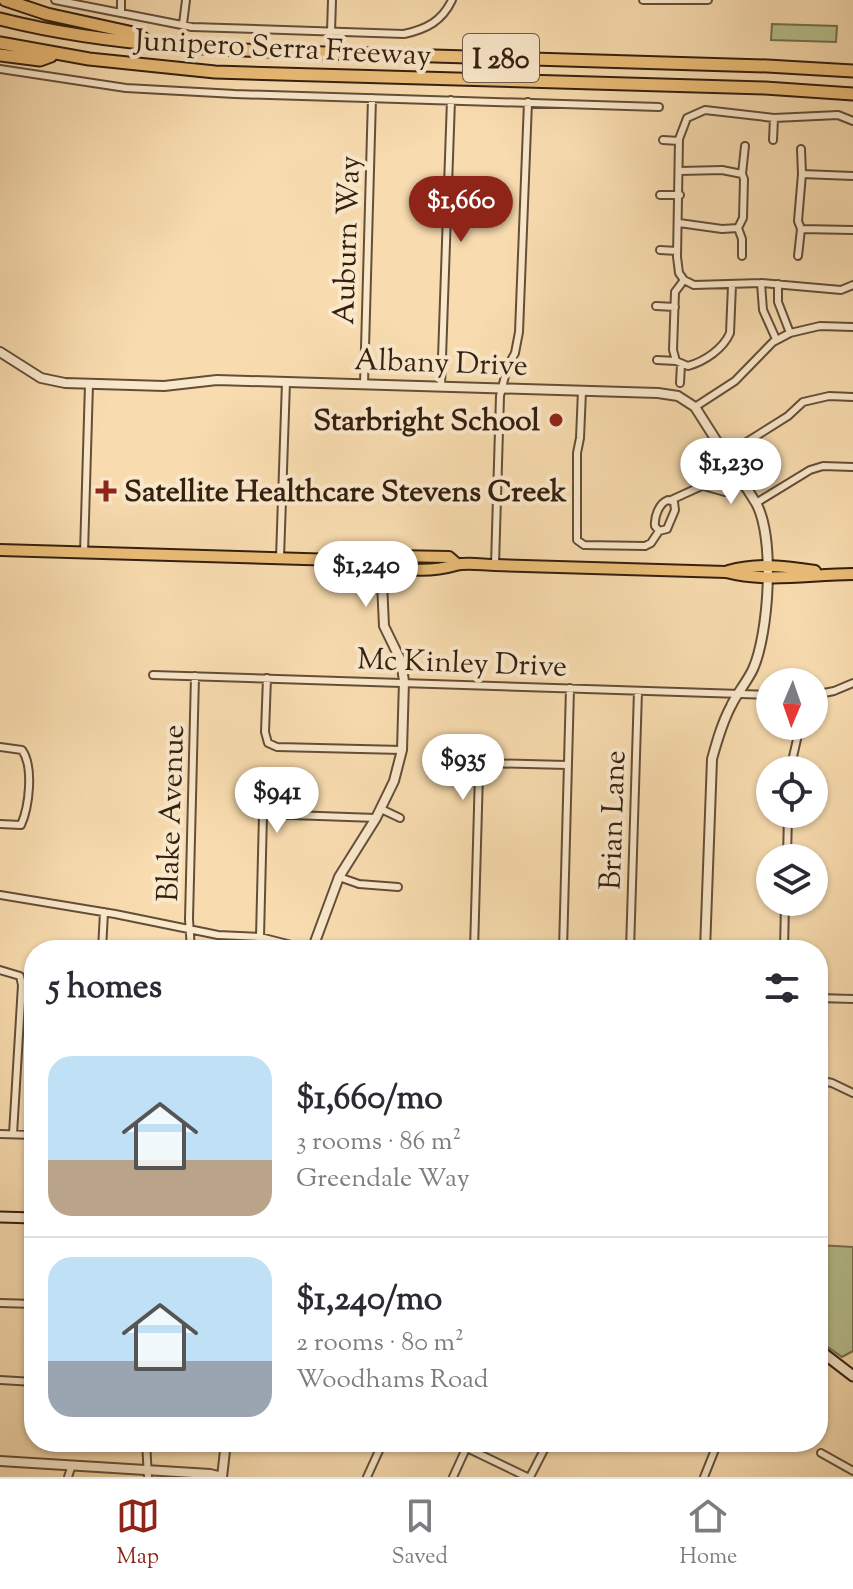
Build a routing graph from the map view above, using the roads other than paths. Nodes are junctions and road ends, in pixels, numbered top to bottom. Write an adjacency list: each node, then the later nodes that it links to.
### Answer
1 (5, 0): 14 (highway)
2 (55, 0): 9 (street)
3 (121, 0): 9 (street)
4 (186, 0): 11 (street)
5 (332, 0): 12 (street)
6 (452, 0): 12 (street)
7 (643, 0): 8 (street)
8 (708, 0)
9 (121, 12): 11 (street)
10 (0, 19): 14 (highway, Junipero Serra Freeway / I 280)
11 (183, 24): 12 (street)
12 (331, 32)
13 (0, 43): 16 (highway, Junipero Serra Freeway / I 280)
14 (150, 43): 18 (highway, Junipero Serra Freeway / I 280)
15 (0, 55): 16 (highway)
16 (55, 55): 19 (highway, Junipero Serra Freeway / I 280)
17 (0, 69): 20 (street)
18 (853, 71)
19 (853, 94)
20 (372, 98): 21 (street); 61 (street, Auburn Way)
21 (451, 100): 22 (street); 62 (street)
22 (528, 102): 23 (street); 63 (street)
23 (659, 107)
24 (774, 118): 25 (street); 27 (street); 28 (street)
25 (853, 121)
26 (663, 140): 28 (street)
27 (773, 140)
28 (679, 141): 31 (street)
29 (745, 146): 32 (street)
30 (801, 149): 33 (street)
31 (680, 171): 32 (street); 36 (street)
32 (742, 174): 38 (street)
33 (802, 174): 34 (street); 39 (street)
34 (853, 176)
35 (660, 195): 36 (street)
36 (680, 195): 37 (street)
37 (679, 223): 38 (street); 42 (street)
38 (738, 228): 43 (street)
39 (801, 229): 40 (street); 44 (street)
40 (853, 230)
41 (660, 250): 42 (street)
42 (677, 251): 45 (street)
43 (742, 256)
44 (798, 256)
45 (684, 280): 48 (street); 51 (street)
46 (761, 283): 47 (street); 48 (street); 54 (street)
47 (778, 284): 49 (street); 53 (street)
48 (732, 285): 57 (street)
49 (853, 285)
50 (656, 306): 51 (street)
51 (675, 307): 57 (street)
52 (853, 327): 53 (street)
53 (790, 333): 54 (street)
54 (776, 339): 66 (street)
55 (0, 352): 60 (street, Albany Drive)
56 (657, 360): 57 (street)
57 (678, 363): 59 (street)
58 (286, 382): 60 (street, Albany Drive); 61 (street, Albany Drive); 77 (street)
59 (680, 383)
60 (89, 384): 76 (street)
61 (364, 384): 62 (street, Albany Drive)
62 (441, 386): 63 (street, Albany Drive)
63 (503, 388): 64 (street, Albany Drive); 79 (street)
64 (582, 391): 66 (street, Albany Drive); 74 (street)
65 (853, 397): 67 (street)
66 (695, 407): 67 (street)
67 (726, 455): 69 (street)
68 (853, 467): 73 (street)
69 (739, 475): 70 (street); 71 (street)
70 (744, 484): 71 (street); 73 (street)
71 (715, 487): 72 (street)
72 (671, 500): 74 (street); 74 (street)
73 (756, 503): 80 (street)
74 (659, 531)
75 (0, 550): 76 (main road)
76 (84, 553): 77 (main road)
77 (280, 558): 78 (main road)
78 (381, 561): 79 (main road); 88 (street)
79 (495, 565): 81 (main road)
80 (767, 566): 81 (main road); 82 (main road); 84 (street)
81 (726, 572): 84 (main road)
82 (830, 574): 83 (main road); 84 (main road)
83 (853, 574)
84 (766, 578): 93 (street)
85 (153, 675): 86 (street, Mc Kinley Drive)
86 (195, 676): 87 (street, Mc Kinley Drive); 106 (street, Blake Avenue)
87 (267, 678): 88 (street, Mc Kinley Drive); 96 (street)
88 (404, 681): 90 (street, Mc Kinley Drive); 96 (street)
89 (853, 683): 92 (street)
90 (570, 688): 91 (street, Mc Kinley Drive); 97 (street)
91 (638, 691): 93 (street, Mc Kinley Drive); 114 (street, Brian Lane)
92 (828, 692)
93 (738, 693): 94 (street, Mc Kinley Drive); 115 (street)
94 (756, 694)
95 (0, 747): 100 (street)
96 (402, 750): 98 (street)
97 (567, 765): 112 (street); 113 (street)
98 (378, 813): 99 (street); 101 (street); 107 (street)
99 (400, 818)
100 (0, 824)
101 (339, 877): 102 (street); 111 (street)
102 (398, 887)
103 (0, 895): 104 (street)
104 (104, 912): 106 (street); 108 (street)
105 (785, 916): 116 (street)
106 (189, 929): 107 (street); 109 (street, Blake Avenue)
107 (260, 937): 110 (street)
108 (103, 940)
109 (190, 940)
110 (272, 940)
111 (316, 940)
112 (474, 940)
113 (563, 940)
114 (630, 940)
115 (705, 940)
116 (784, 940)
117 (0, 970): 123 (street)
118 (828, 998): 119 (street)
119 (853, 999)
120 (828, 1082): 121 (street)
121 (853, 1093)
122 (0, 1134): 123 (street)
123 (13, 1134): 124 (street)
124 (24, 1135)
125 (0, 1217): 126 (main road)
126 (24, 1218)
127 (0, 1303): 128 (street)
128 (24, 1304)
129 (828, 1357): 130 (main road)
130 (852, 1375)
131 (0, 1380): 132 (street)
132 (24, 1381)
133 (147, 1452): 144 (street)
134 (225, 1452): 146 (street)
135 (378, 1452): 147 (street)
136 (465, 1452): 148 (street)
137 (481, 1452): 149 (street)
138 (542, 1452): 149 (street)
139 (714, 1452): 150 (street)
140 (821, 1453): 143 (street)
141 (0, 1461): 142 (street)
142 (72, 1465): 144 (street); 145 (street)
143 (853, 1471)
144 (148, 1474): 146 (street)
145 (68, 1477)
146 (222, 1477)
147 (367, 1477)
148 (453, 1477)
149 (528, 1477)
150 (704, 1477)

